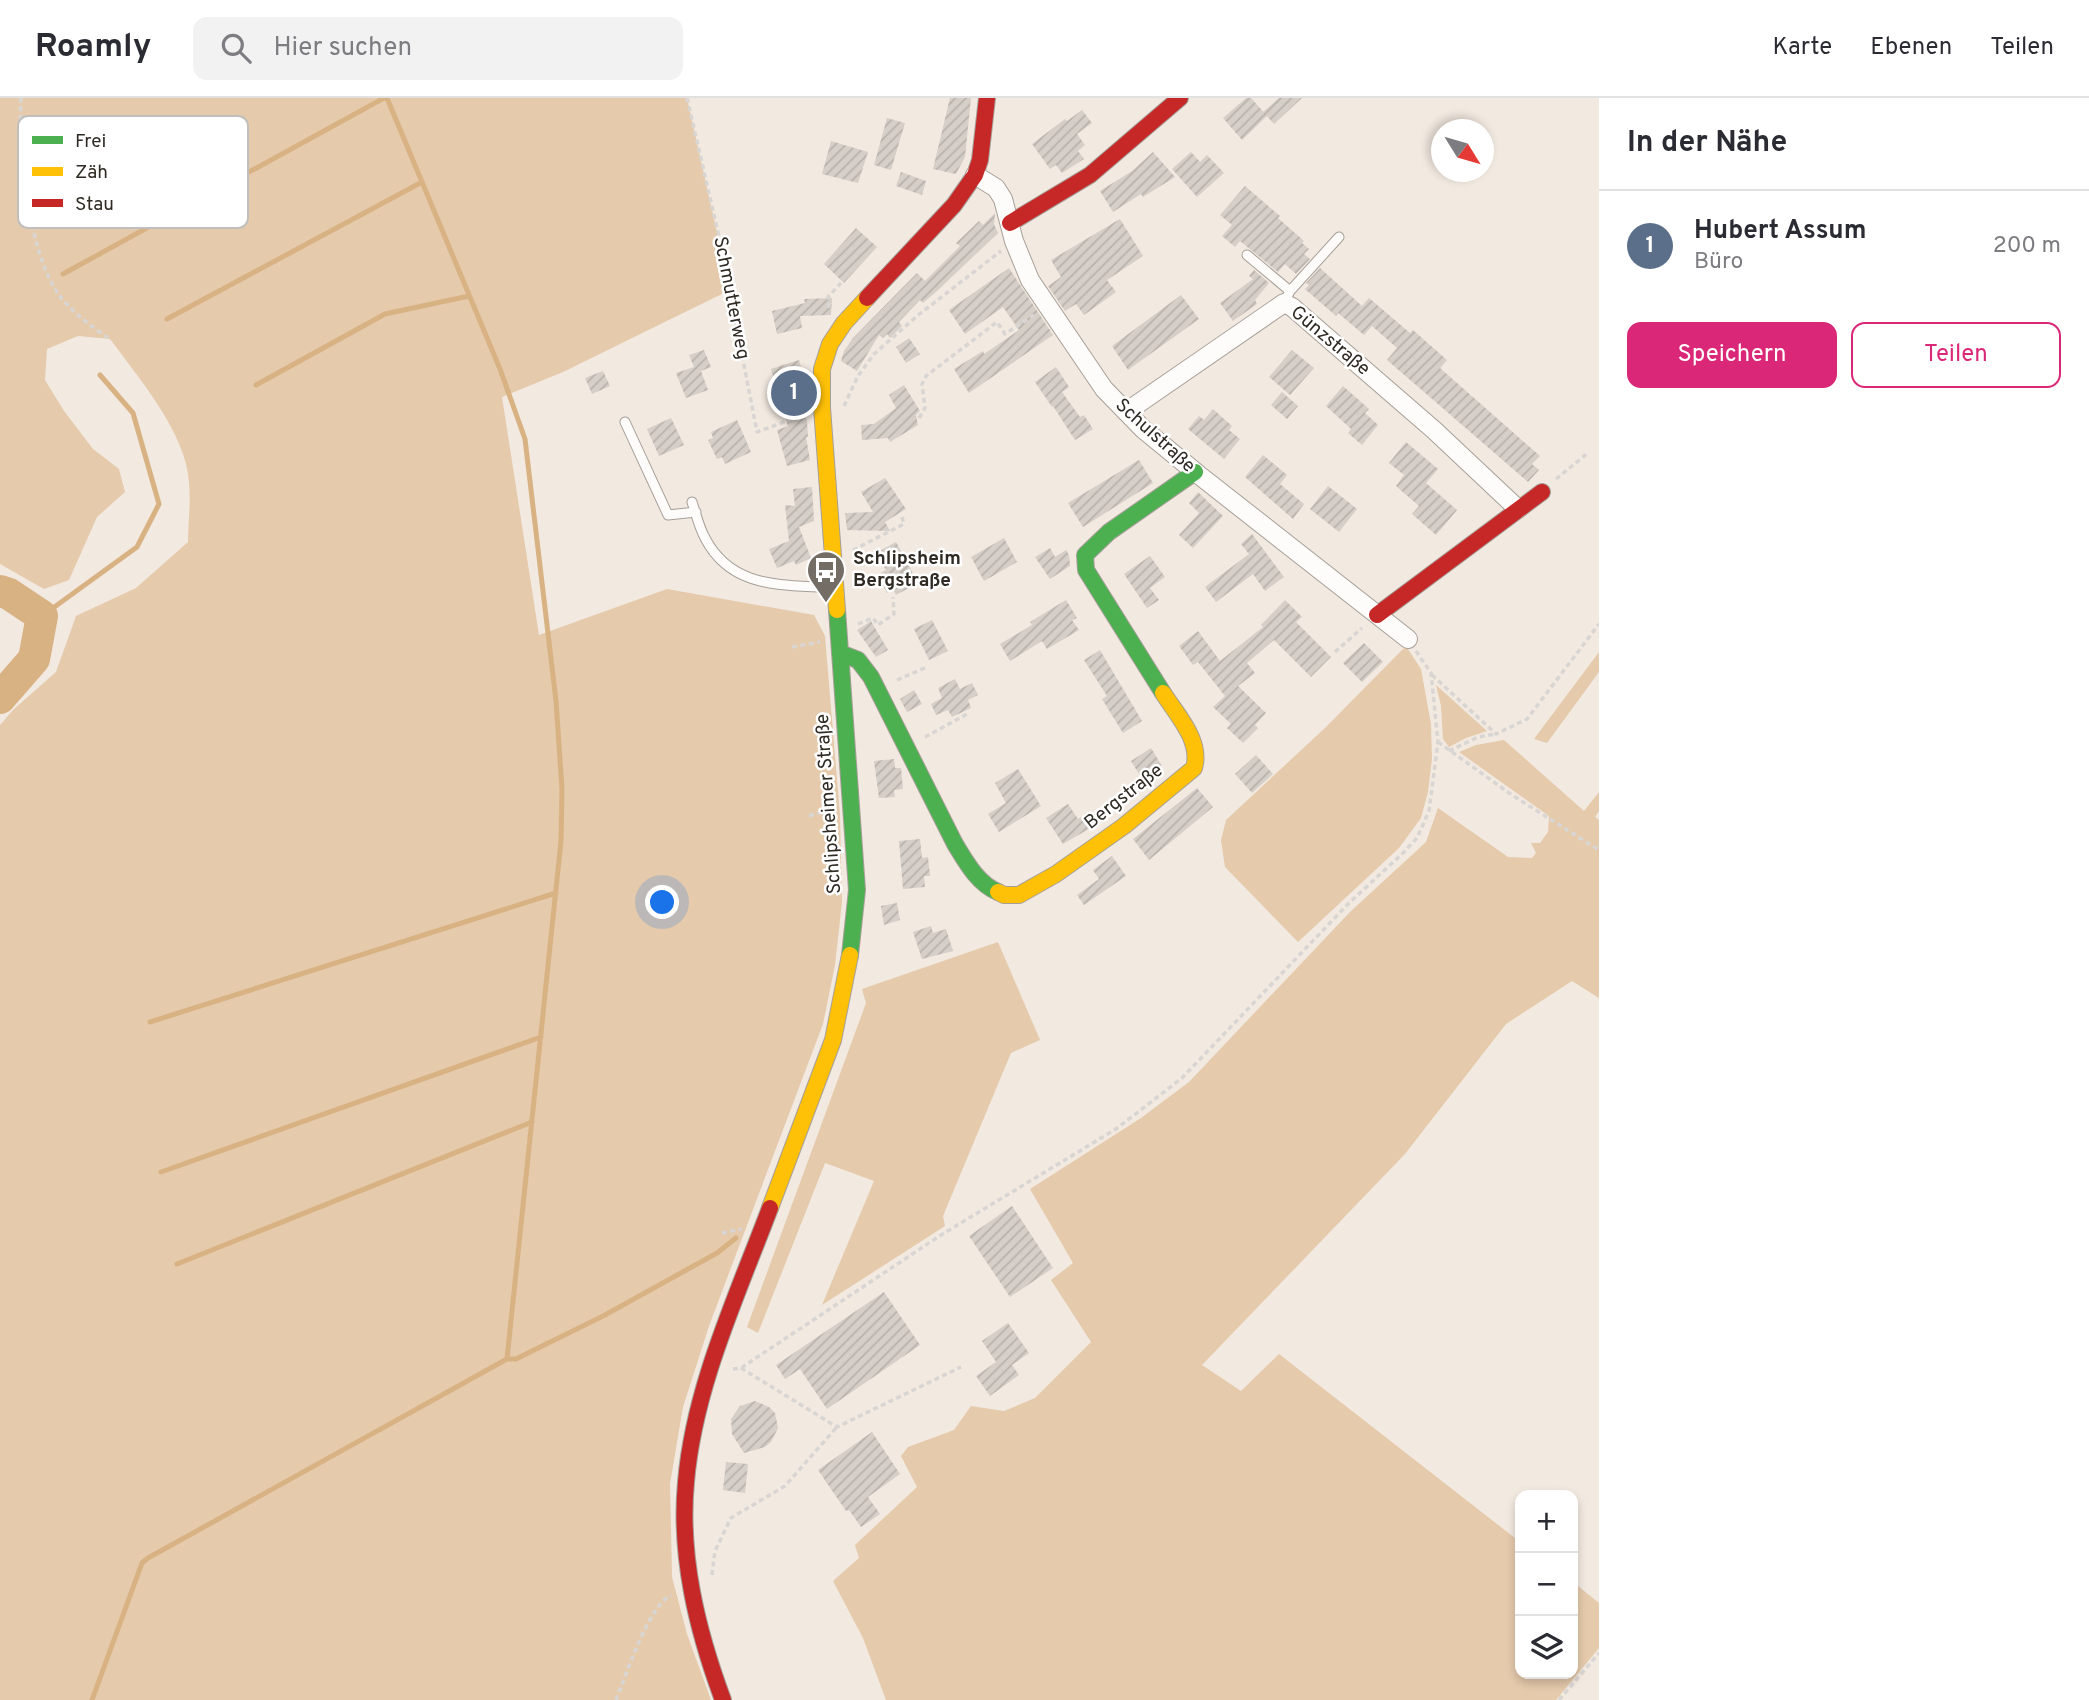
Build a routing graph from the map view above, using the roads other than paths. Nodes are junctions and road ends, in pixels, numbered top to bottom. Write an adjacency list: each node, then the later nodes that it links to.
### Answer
1 (987, 98): 3 (street, Schlipsheimer Straße)
2 (1180, 98): 4 (street)
3 (975, 175): 4 (street, Schulstraße); 15 (street, Schlipsheimer Straße)
4 (1010, 223): 8 (street, Schulstraße)
5 (1339, 237): 7 (lane)
6 (1247, 254): 7 (lane)
7 (1287, 297): 8 (street, Günzstraße); 13 (street, Günzstraße)
8 (1126, 412): 10 (street, Schulstraße)
9 (625, 422): 14 (lane)
10 (1195, 472): 16 (street, Schulstraße); 18 (street, Bergstraße)
11 (1542, 492): 13 (street)
12 (692, 502): 14 (lane)
13 (1518, 509): 16 (street)
14 (696, 512): 15 (lane)
15 (835, 588): 18 (street, Schlipsheimer Straße)
16 (1377, 615): 17 (street, Schulstraße)
17 (1408, 639)
18 (840, 653): 19 (street, Schlipsheimer Straße)
19 (723, 1700)

